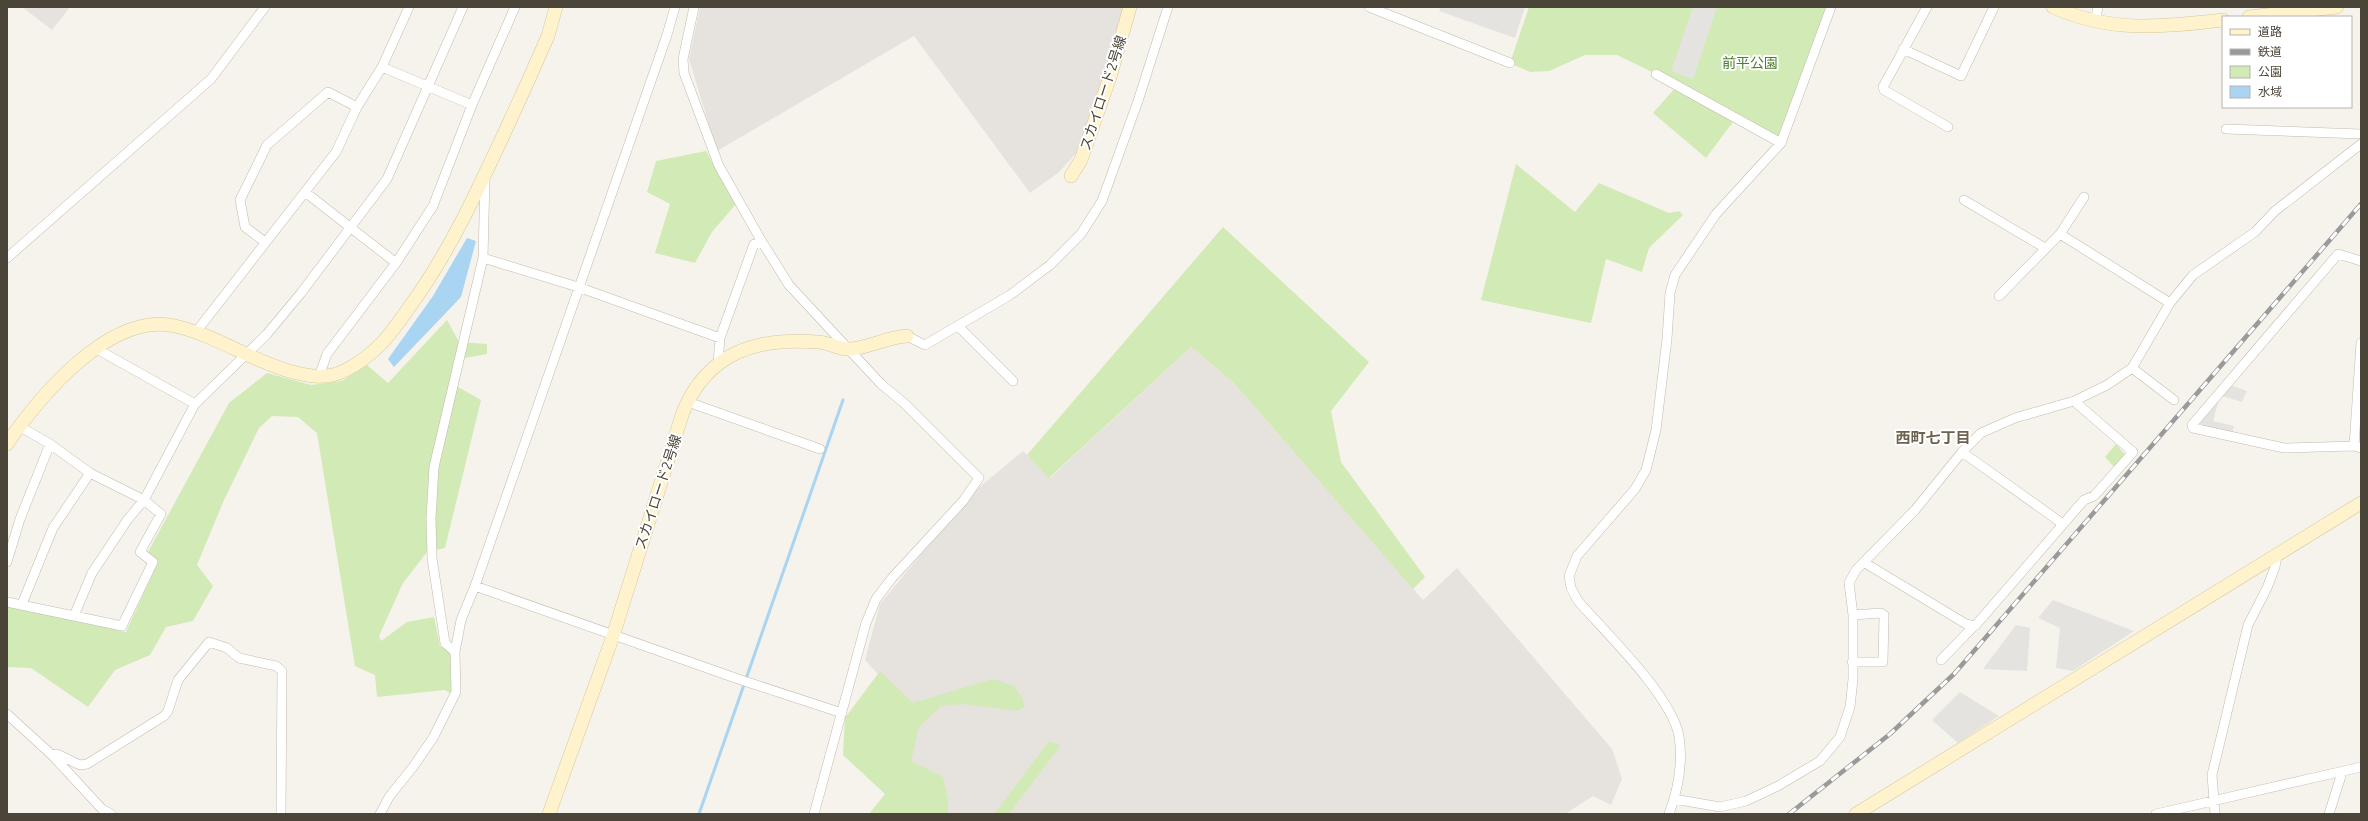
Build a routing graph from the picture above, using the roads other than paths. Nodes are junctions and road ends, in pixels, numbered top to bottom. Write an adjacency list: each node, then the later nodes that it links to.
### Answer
1 (265, 7): 42 (street)
2 (409, 7): 22 (street)
3 (462, 7): 24 (street)
4 (515, 7): 25 (street)
5 (556, 7): 32 (street)
6 (675, 7): 46 (street)
7 (694, 7): 40 (street)
8 (1130, 7): 33 (street, スカイロード2号線)
9 (1168, 7): 49 (street)
10 (1370, 7): 21 (street)
11 (1830, 7): 30 (street)
12 (1926, 7): 20 (street)
13 (1994, 7): 20 (street)
14 (2053, 7): 19 (street)
15 (2098, 7): 19 (street)
16 (2336, 7): 17 (street)
17 (2258, 16)
18 (2222, 20): 19 (street)
19 (2095, 22)
20 (1903, 48): 27 (street)
21 (1510, 63)
22 (382, 67): 24 (street); 26 (street)
23 (1656, 74): 30 (street)
24 (429, 88): 25 (street); 37 (street)
25 (472, 105): 45 (street)
26 (357, 107): 34 (street); 39 (street)
27 (1948, 127)
28 (2226, 129): 29 (street)
29 (2361, 134)
30 (1781, 143): 94 (street)
31 (2361, 144): 48 (street)
32 (485, 175): 43 (street); 59 (street)
33 (1071, 176)
34 (305, 192): 37 (street); 39 (street)
35 (2084, 197): 38 (street)
36 (1964, 200): 41 (street)
37 (350, 228): 45 (street); 56 (street)
38 (2060, 234): 41 (street); 48 (street)
39 (265, 242): 50 (street)
40 (762, 242): 52 (street); 55 (street)
41 (2046, 248): 47 (street)
42 (7, 258)
43 (483, 258): 46 (street); 86 (street)
44 (2361, 261): 69 (street)
45 (396, 263): 59 (street)
46 (578, 287): 52 (street); 79 (street)
47 (1999, 296)
48 (2170, 303): 58 (street)
49 (958, 326): 51 (street); 60 (street)
50 (196, 332): 54 (street); 56 (street)
51 (907, 336): 55 (street, スカイロード2号線)
52 (720, 338): 57 (street)
53 (2361, 343): 65 (street)
54 (95, 348): 64 (street); 66 (street)
55 (850, 349): 57 (street, スカイロード2号線); 89 (street)
56 (247, 355): 59 (street); 64 (street)
57 (718, 363): 63 (street, スカイロード2号線)
58 (2132, 368): 61 (street); 62 (street)
59 (319, 376)
60 (1013, 381)
61 (2174, 400)
62 (2074, 401): 71 (street); 75 (street)
63 (688, 402): 70 (street); 85 (street, スカイロード2号線)
64 (195, 404): 73 (street)
65 (2359, 410): 69 (street)
66 (19, 426): 67 (street); 68 (street)
67 (7, 444)
68 (50, 444): 72 (street); 77 (street)
69 (2358, 447)
70 (820, 449)
71 (1962, 452): 75 (street); 78 (street)
72 (90, 474): 73 (street); 81 (street)
73 (144, 500): 83 (street); 83 (street)
74 (2361, 503): 76 (street)
75 (2063, 524): 84 (street)
76 (2277, 555): 95 (street); 102 (street)
77 (7, 562)
78 (1865, 563): 82 (street); 84 (street)
79 (475, 586): 85 (street); 86 (street)
80 (7, 602): 81 (street)
81 (22, 604): 83 (street)
82 (1853, 615): 88 (street); 88 (street)
83 (74, 616)
84 (1974, 626): 87 (street)
85 (613, 636): 89 (street); 99 (street, スカイロード2号線)
86 (455, 652): 98 (street)
87 (1941, 660)
88 (1852, 662): 94 (street)
89 (842, 713): 100 (street)
90 (7, 714): 91 (street)
91 (52, 755): 96 (street); 97 (street)
92 (2361, 767): 93 (street)
93 (2340, 772): 95 (street); 105 (street)
94 (1674, 799): 101 (street)
95 (2214, 800): 103 (street); 104 (street)
96 (111, 814)
97 (282, 814)
98 (380, 814)
99 (549, 814)
100 (814, 814)
101 (1669, 814)
102 (1856, 814)
103 (2156, 814)
104 (2215, 814)
105 (2329, 814)

